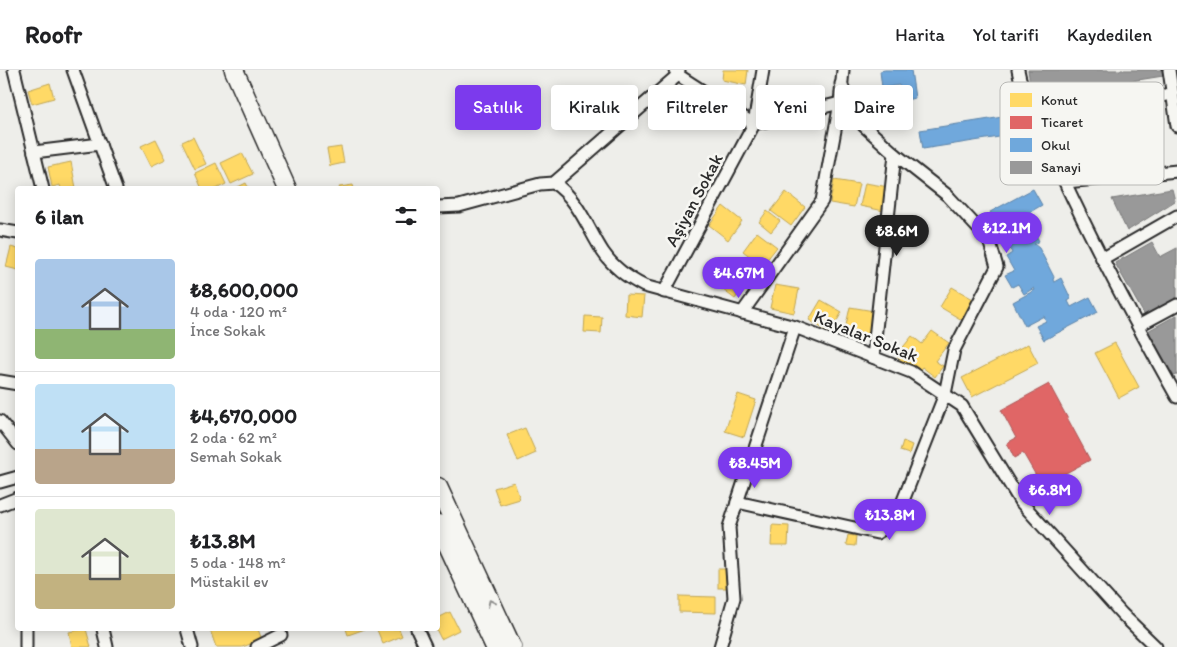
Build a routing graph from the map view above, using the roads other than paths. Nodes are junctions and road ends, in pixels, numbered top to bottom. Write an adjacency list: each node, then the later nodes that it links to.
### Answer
1 (14, 70): 16 (street)
2 (73, 70): 15 (street)
3 (234, 70): 24 (main road)
4 (762, 70): 12 (street, Aşiyan Sokak)
5 (842, 70): 8 (street)
6 (1169, 70): 9 (street)
7 (677, 72): 12 (street); 20 (street)
8 (841, 84): 17 (street)
9 (1173, 94): 10 (street); 13 (street)
10 (1164, 95)
11 (835, 104): 12 (street)
12 (754, 124): 30 (street, Aşiyan Sokak)
13 (1177, 126)
14 (835, 130): 32 (street)
15 (100, 144): 16 (street); 23 (street)
16 (34, 152): 22 (street)
17 (895, 154): 35 (street); 39 (street)
18 (1177, 171): 19 (street)
19 (1164, 172)
20 (554, 183): 25 (street); 30 (street, Kayalar Sokak)
21 (1067, 185): 29 (street)
22 (42, 186)
23 (115, 186)
24 (286, 186)
25 (440, 207)
26 (1177, 216): 29 (street)
27 (0, 230): 28 (street)
28 (15, 232)
29 (1102, 259): 33 (street)
30 (664, 292): 32 (street, Kayalar Sokak)
31 (1177, 305): 33 (street)
32 (742, 313): 34 (street, Kayalar Sokak)
33 (1138, 326): 38 (street)
34 (795, 327): 35 (street, Kayalar Sokak); 46 (street)
35 (873, 357): 39 (street, Kayalar Sokak)
36 (0, 381): 37 (street)
37 (15, 384)
38 (1176, 393)
39 (945, 394): 46 (street); 63 (street, Kayalar Sokak)
40 (0, 421): 41 (street)
41 (15, 440)
42 (15, 478): 43 (street)
43 (0, 482)
44 (440, 491): 61 (main road, one-way to 44)
45 (15, 499): 47 (street)
46 (737, 502): 62 (street)
47 (0, 505)
48 (442, 545): 60 (main road)
49 (26, 631): 55 (street)
50 (103, 631): 56 (street)
51 (188, 631): 57 (street)
52 (418, 631): 54 (street)
53 (280, 632): 58 (street); 59 (street)
54 (425, 646)
55 (26, 647)
56 (107, 647)
57 (192, 647)
58 (257, 647)
59 (285, 647)
60 (495, 647)
61 (512, 647)
62 (720, 647)
63 (1156, 647)

